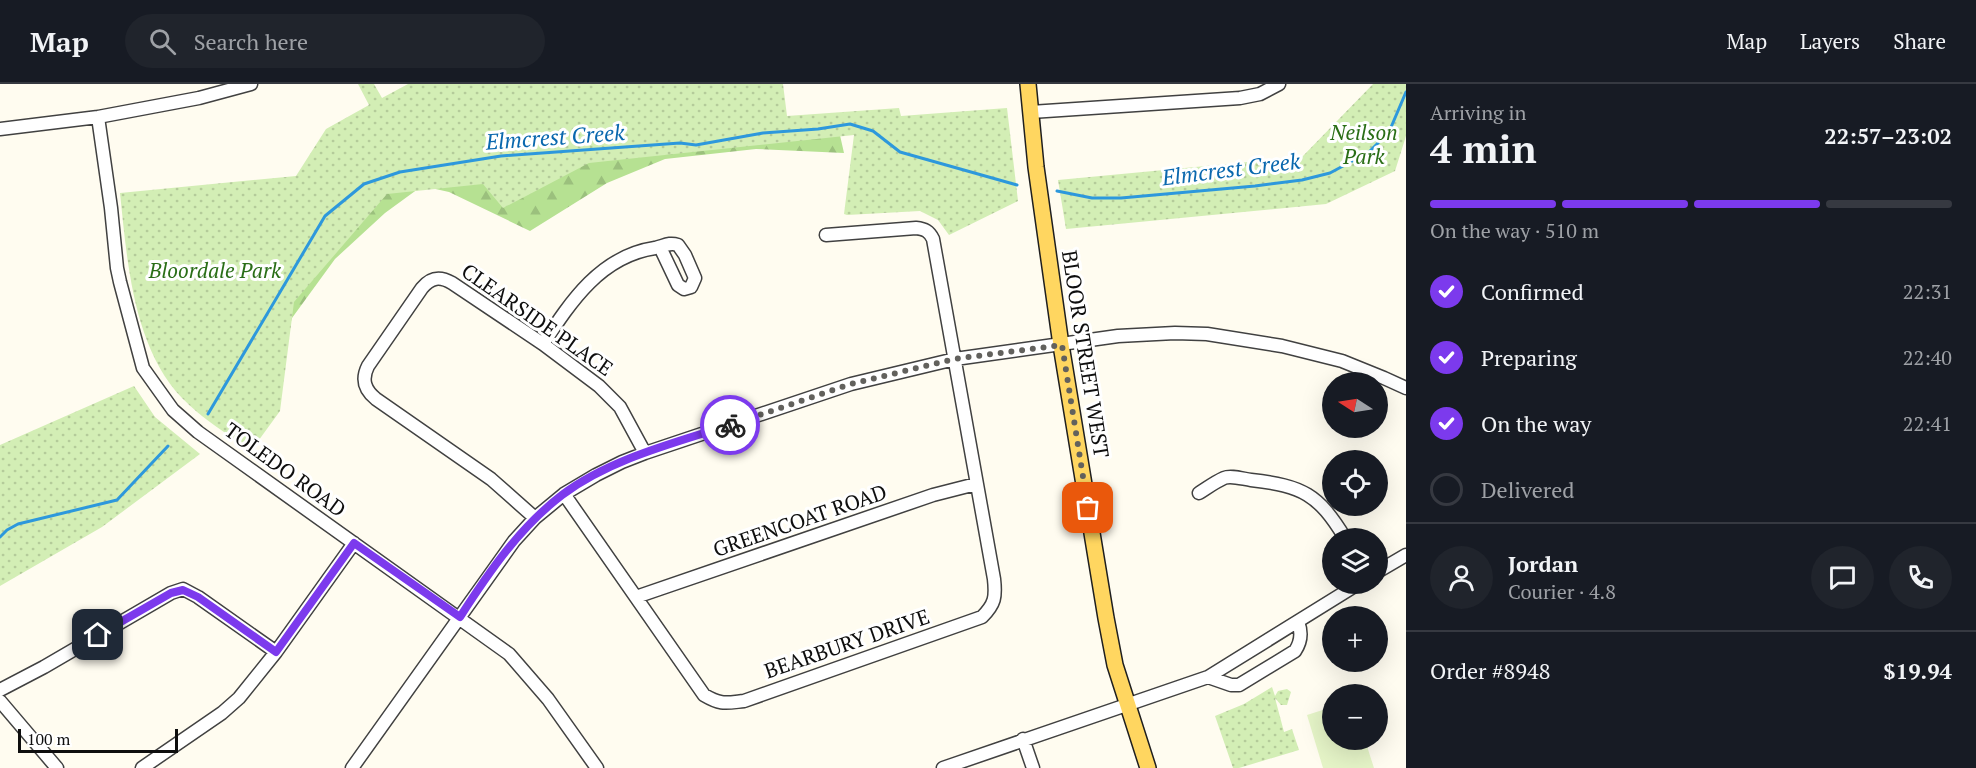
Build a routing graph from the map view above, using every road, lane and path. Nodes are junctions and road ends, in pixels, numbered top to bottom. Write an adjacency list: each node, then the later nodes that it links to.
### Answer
1 (251, 84): 4 (street)
2 (1028, 84): 5 (main road, BLOOR STREET WEST)
3 (1279, 84): 5 (street)
4 (220, 88): 6 (street)
5 (1031, 112): 11 (main road, BLOOR STREET WEST)
6 (99, 117): 7 (street); 20 (street, TOLEDO ROAD)
7 (0, 129)
8 (826, 235): 12 (street, BEARBURY DRIVE)
9 (660, 247): 10 (street)
10 (543, 344): 14 (street, CLEARSIDE PLACE); 18 (street, CLEARSIDE PLACE)
11 (1062, 345): 12 (street); 13 (street); 31 (main road, BLOOR STREET WEST)
12 (954, 359): 14 (street); 15 (street, BEARBURY DRIVE)
13 (1406, 388)
14 (645, 453): 17 (street)
15 (976, 484): 24 (street, GREENCOAT ROAD); 24 (street, BEARBURY DRIVE)
16 (1199, 493): 19 (street)
17 (564, 494): 18 (street); 24 (street, BEARBURY DRIVE)
18 (535, 518): 25 (street)
19 (1338, 528)
20 (354, 543): 25 (street, TOLEDO ROAD); 27 (street)
21 (1406, 555): 22 (street)
22 (1388, 566)
23 (1342, 594): 26 (street)
24 (636, 597)
25 (460, 617): 35 (street); 36 (street, TOLEDO ROAD)
26 (1298, 622): 28 (street); 28 (street)
27 (276, 652): 29 (street); 34 (street)
28 (1208, 677): 31 (street)
29 (0, 690)
30 (0, 701): 33 (street)
31 (1127, 704): 32 (street); 39 (main road, BLOOR STREET WEST)
32 (1023, 739): 37 (street); 38 (street)
33 (57, 768)
34 (142, 768)
35 (352, 768)
36 (597, 768)
37 (943, 768)
38 (1033, 768)
39 (1148, 768)

